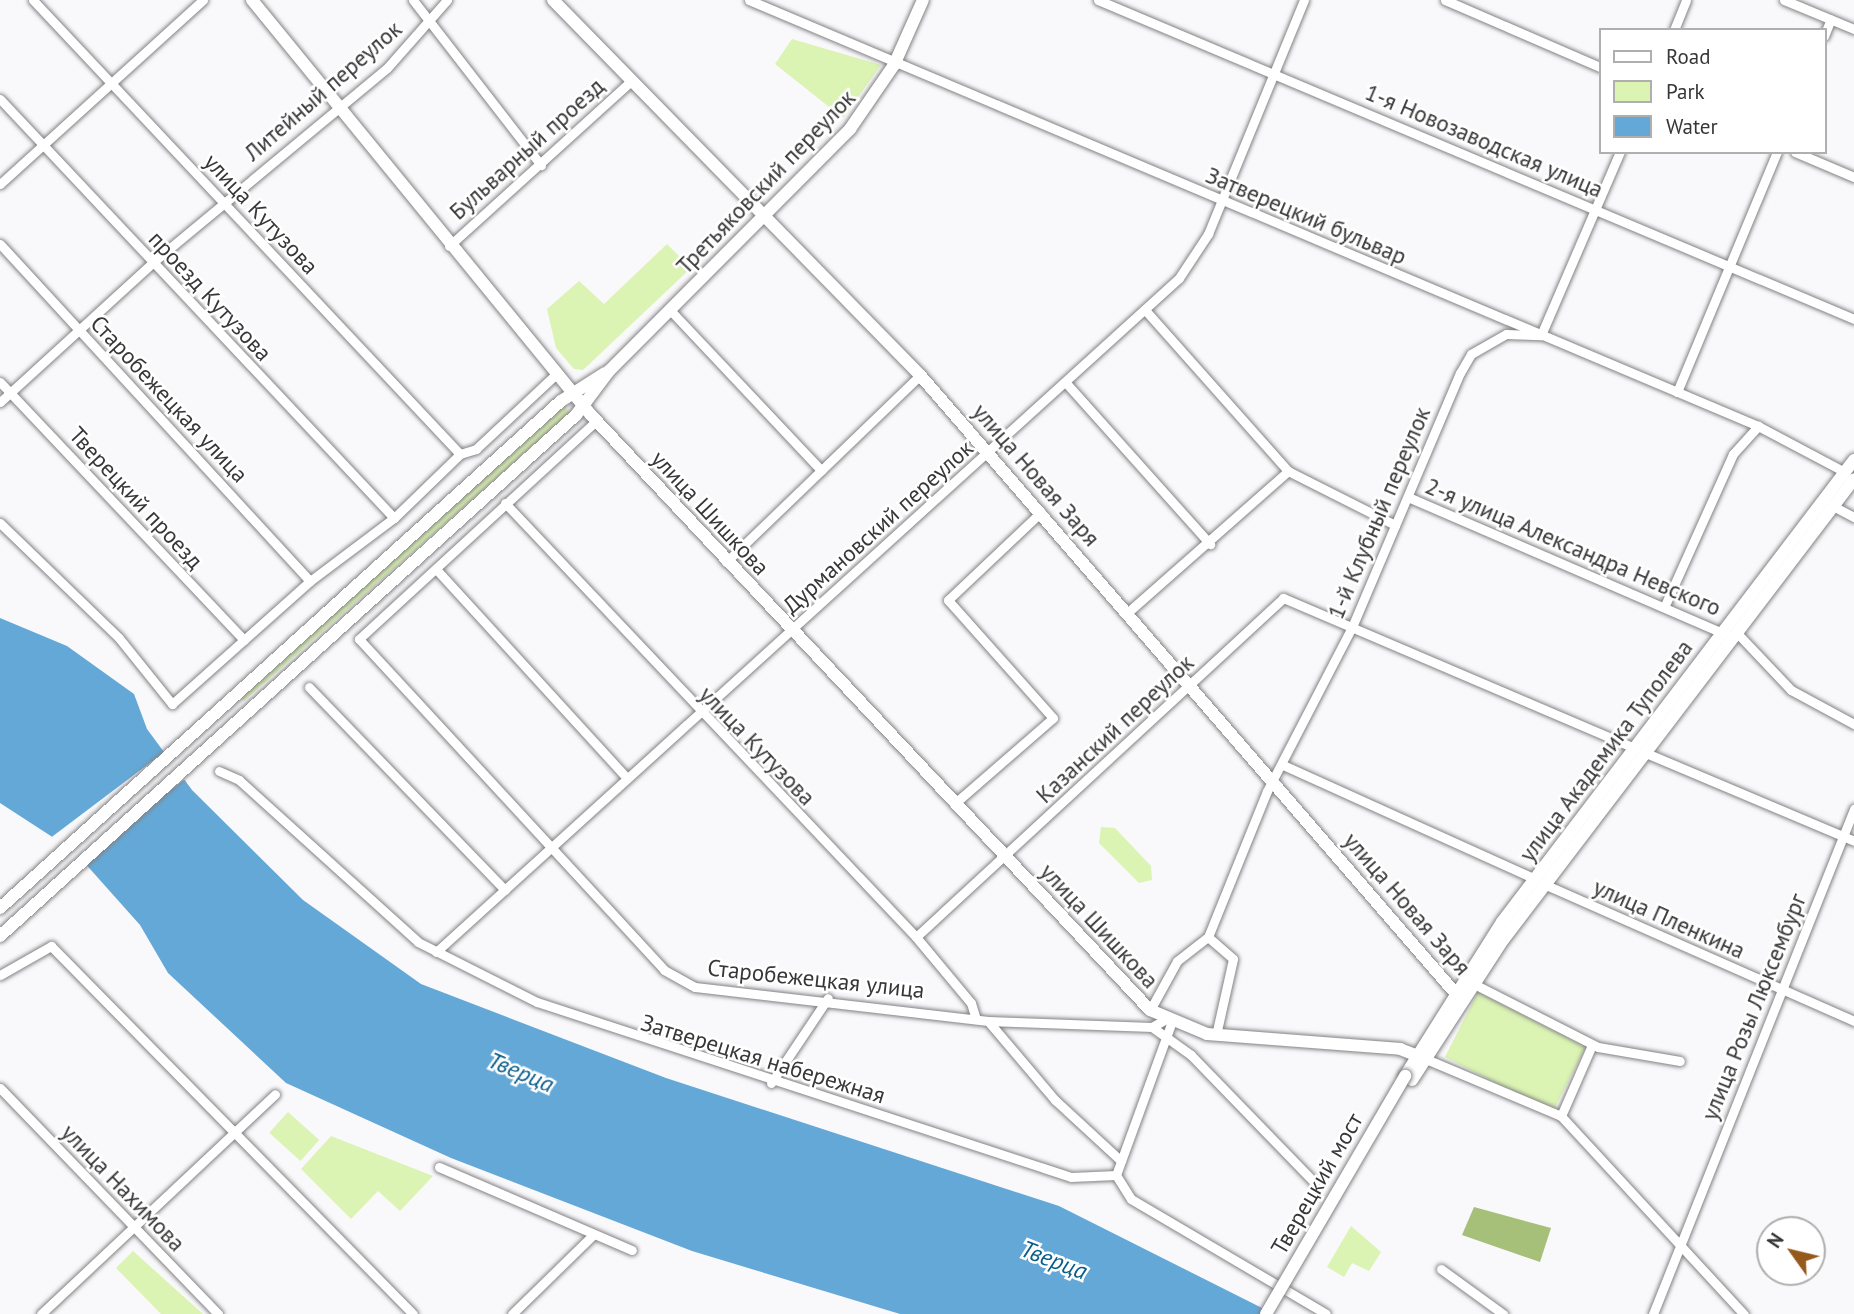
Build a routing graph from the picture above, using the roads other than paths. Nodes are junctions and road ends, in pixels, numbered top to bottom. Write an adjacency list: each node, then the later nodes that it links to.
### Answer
1 (33, 0): 23 (street, улица Кутузова)
2 (203, 0): 23 (street)
3 (252, 0): 25 (main road, улица Шишкова)
4 (413, 0): 15 (street)
5 (447, 0): 15 (street, Литейный переулок)
6 (553, 0): 22 (main road, улица Новая Заря)
7 (749, 0): 19 (street, Затверецкий бульвар)
8 (923, 0): 19 (main road, Третьяковский переулок)
9 (1098, 0): 21 (street, 1-я Новозаводская улица)
10 (1304, 0): 21 (street, Дурмановский переулок)
11 (1445, 0): 20 (street)
12 (1686, 0): 16 (street)
13 (1784, 0): 14 (street)
14 (1831, 19): 17 (street); 18 (street)
15 (430, 22): 25 (street, Литейный переулок); 30 (street)
16 (1675, 28)
17 (1854, 29)
18 (1826, 31)
19 (894, 65): 33 (street, Затверецкий бульвар); 36 (main road, Третьяковский переулок)
20 (1598, 66)
21 (1274, 74): 33 (street, Дурмановский переулок); 35 (street, 1-я Новозаводская улица)
22 (632, 80): 30 (street, Бульварный проезд); 36 (main road, улица Новая Заря)
23 (113, 83): 26 (street); 34 (street, улица Кутузова)
24 (0, 99): 26 (street, проезд Кутузова)
25 (335, 107): 34 (street, Литейный переулок); 38 (main road, улица Шишкова)
26 (43, 144): 32 (street); 39 (street, проезд Кутузова)
27 (1619, 154): 35 (street)
28 (1776, 154): 40 (street)
29 (1800, 154): 31 (street)
30 (541, 165): 38 (street, Бульварный проезд)
31 (1854, 177)
32 (0, 184)
33 (1219, 200): 42 (street, Дурмановский переулок); 45 (street, Затверецкий бульвар)
34 (224, 202): 39 (street, Литейный переулок); 59 (street, улица Кутузова)
35 (1594, 209): 40 (street, 1-я Новозаводская улица); 45 (street)
36 (770, 215): 41 (main road, Третьяковский переулок); 48 (main road, улица Новая Заря)
37 (0, 244): 44 (street, Старобежецкая улица)
38 (448, 247): 47 (main road, улица Шишкова)
39 (152, 263): 44 (street, Литейный переулок); 69 (street, проезд Кутузова)
40 (1730, 267): 43 (street, 1-я Новозаводская улица); 51 (street)
41 (671, 311): 46 (main road, Третьяковский переулок); 61 (street)
42 (1146, 311): 50 (street, Дурмановский переулок); 62 (street)
43 (1854, 319)
44 (77, 333): 52 (street, Литейный переулок); 75 (street, Старобежецкая улица)
45 (1541, 335): 51 (street, Затверецкий бульвар); 64 (street, 1-й Клубный переулок)
46 (609, 371): 53 (main road, Третьяковский переулок); 55 (main road, Третьяковский переулок)
47 (555, 375): 53 (main road, улица Шишкова); 59 (street)
48 (920, 375): 58 (main road, улица Новая Заря); 61 (street)
49 (0, 382): 52 (street, Тверецкий проезд)
50 (1067, 384): 58 (street, Дурмановский переулок); 72 (street)
51 (1677, 392): 57 (street, Затверецкий бульвар)
52 (10, 393): 54 (street, Литейный переулок); 82 (street, Тверецкий проезд)
53 (571, 393): 55 (main road, улица Шишкова); 100 (main road, Третьяковский переулок)
54 (0, 402)
55 (583, 406): 56 (main road, улица Шишкова); 101 (main road, Третьяковский переулок)
56 (596, 421): 65 (street); 73 (main road, улица Шишкова)
57 (1758, 426): 63 (street, Затверецкий бульвар); 76 (street)
58 (989, 452): 67 (main road, улица Новая Заря); 79 (street, Дурмановский переулок)
59 (460, 454): 69 (street)
60 (1854, 460): 63 (main road, улица Академика Туполева)
61 (821, 470): 73 (street)
62 (1287, 471): 71 (street); 72 (street)
63 (1849, 480): 66 (main road, улица Академика Туполева); 81 (main road, улица Академика Туполева)
64 (1408, 497): 71 (street, 1-й Клубный переулок); 76 (street, 2-я улица Александра Невского)
65 (505, 503): 74 (street); 85 (street, улица Кутузова)
66 (1833, 506): 68 (street); 80 (main road, улица Академика Туполева)
67 (1041, 512): 77 (main road, улица Новая Заря); 92 (street)
68 (1854, 517)
69 (394, 518): 75 (street)
70 (0, 523): 82 (street)
71 (1395, 525): 78 (street, 1-й Клубный переулок)
72 (1210, 544): 77 (street)
73 (726, 562): 79 (main road, улица Шишкова)
74 (436, 569): 90 (street); 96 (street, Старобежецкая улица)
75 (310, 581): 82 (street)
76 (1666, 603): 81 (street, 2-я улица Александра Невского)
77 (1128, 613): 84 (main road, улица Новая Заря)
78 (1352, 628): 84 (street, Казанский переулок); 87 (street); 88 (street, 1-й Клубный переулок)
79 (791, 632): 85 (street, Дурмановский переулок); 92 (main road, улица Шишкова)
80 (1737, 632): 86 (street, 2-я улица Александра Невского); 87 (main road, улица Академика Туполева)
81 (1723, 633): 87 (main road, улица Академика Туполева)
82 (244, 640)
83 (309, 687): 99 (street)
84 (1191, 687): 91 (main road, улица Новая Заря); 97 (street, Казанский переулок)
85 (698, 714): 90 (street, Дурмановский переулок); 102 (street, улица Кутузова)
86 (1854, 724)
87 (1641, 750): 94 (street); 98 (main road, улица Академика Туполева)
88 (1283, 765): 91 (street, 1-й Клубный переулок); 98 (street, улица Пленкина)
89 (219, 771): 104 (street, Затверецкая набережная)
90 (627, 778): 96 (street, Дурмановский переулок)
91 (1273, 782): 103 (street, 1-й Клубный переулок); 109 (main road, улица Новая Заря)
92 (954, 804): 97 (main road, улица Шишкова)
93 (1854, 809): 94 (street, улица Розы Люксембург)
94 (1843, 837): 95 (street); 108 (street, улица Розы Люксембург)
95 (1854, 841)
96 (555, 845): 99 (street, Дурмановский переулок); 110 (street, Старобежецкая улица)
97 (1005, 857): 102 (street, Казанский переулок); 111 (main road, улица Шишкова)
98 (1541, 882): 105 (main road, улица Академика Туполева); 107 (main road, улица Академика Туполева); 108 (street, улица Пленкина)
99 (505, 890): 104 (street, Дурмановский переулок)
100 (0, 908)
101 (0, 936)
102 (916, 937): 112 (street, улица Кутузова)
103 (1208, 937): 111 (street, 1-й Клубный переулок); 116 (street)
104 (436, 952): 121 (street, Затверецкая набережная)
105 (1469, 970): 107 (main road); 109 (main road, улица Академика Туполева)
106 (0, 975): 125 (street)
107 (1474, 984): 109 (main road, улица Академика Туполева); 117 (street)
108 (1782, 990): 114 (street, улица Пленкина); 130 (street, улица Розы Люксембург)
109 (1459, 997): 118 (main road, улица Академика Туполева)
110 (828, 998): 112 (street, Старобежецкая улица); 121 (street)
111 (1150, 1010): 115 (main road, улица Шишкова)
112 (976, 1019): 113 (street, Старобежецкая улица)
113 (988, 1021): 115 (street, Старобежецкая улица); 126 (street)
114 (1854, 1021)
115 (1167, 1026): 116 (main road); 126 (street); 129 (street, улица Шишкова)
116 (1216, 1035): 118 (main road)
117 (1592, 1045): 119 (street); 124 (street)
118 (1422, 1057): 120 (main road, улица Академика Туполева); 124 (street)
119 (1680, 1061)
120 (1409, 1078): 142 (main road, Тверецкий мост, bridge); 143 (main road, Тверецкий мост)
121 (771, 1083): 128 (street, Затверецкая набережная)
122 (0, 1088): 131 (street, улица Нахимова)
123 (275, 1094): 125 (street)
124 (1561, 1116): 132 (street)
125 (235, 1132): 131 (street); 140 (street)
126 (1121, 1161): 128 (street)
127 (439, 1167): 133 (street)
128 (1116, 1175): 144 (street)
129 (1314, 1182)
130 (1690, 1219): 132 (street); 134 (street, улица Розы Люксембург)
131 (135, 1227): 138 (street); 139 (street, улица Нахимова)
132 (1670, 1230): 134 (street)
133 (593, 1236): 135 (street); 141 (street)
134 (1681, 1242): 145 (street, улица Розы Люксембург); 146 (street)
135 (632, 1250)
136 (1441, 1269): 137 (street)
137 (1500, 1313)
138 (41, 1314)
139 (218, 1314)
140 (413, 1314)
141 (512, 1314)
142 (1266, 1314)
143 (1275, 1314)
144 (1326, 1314)
145 (1653, 1314)
146 (1744, 1314)

